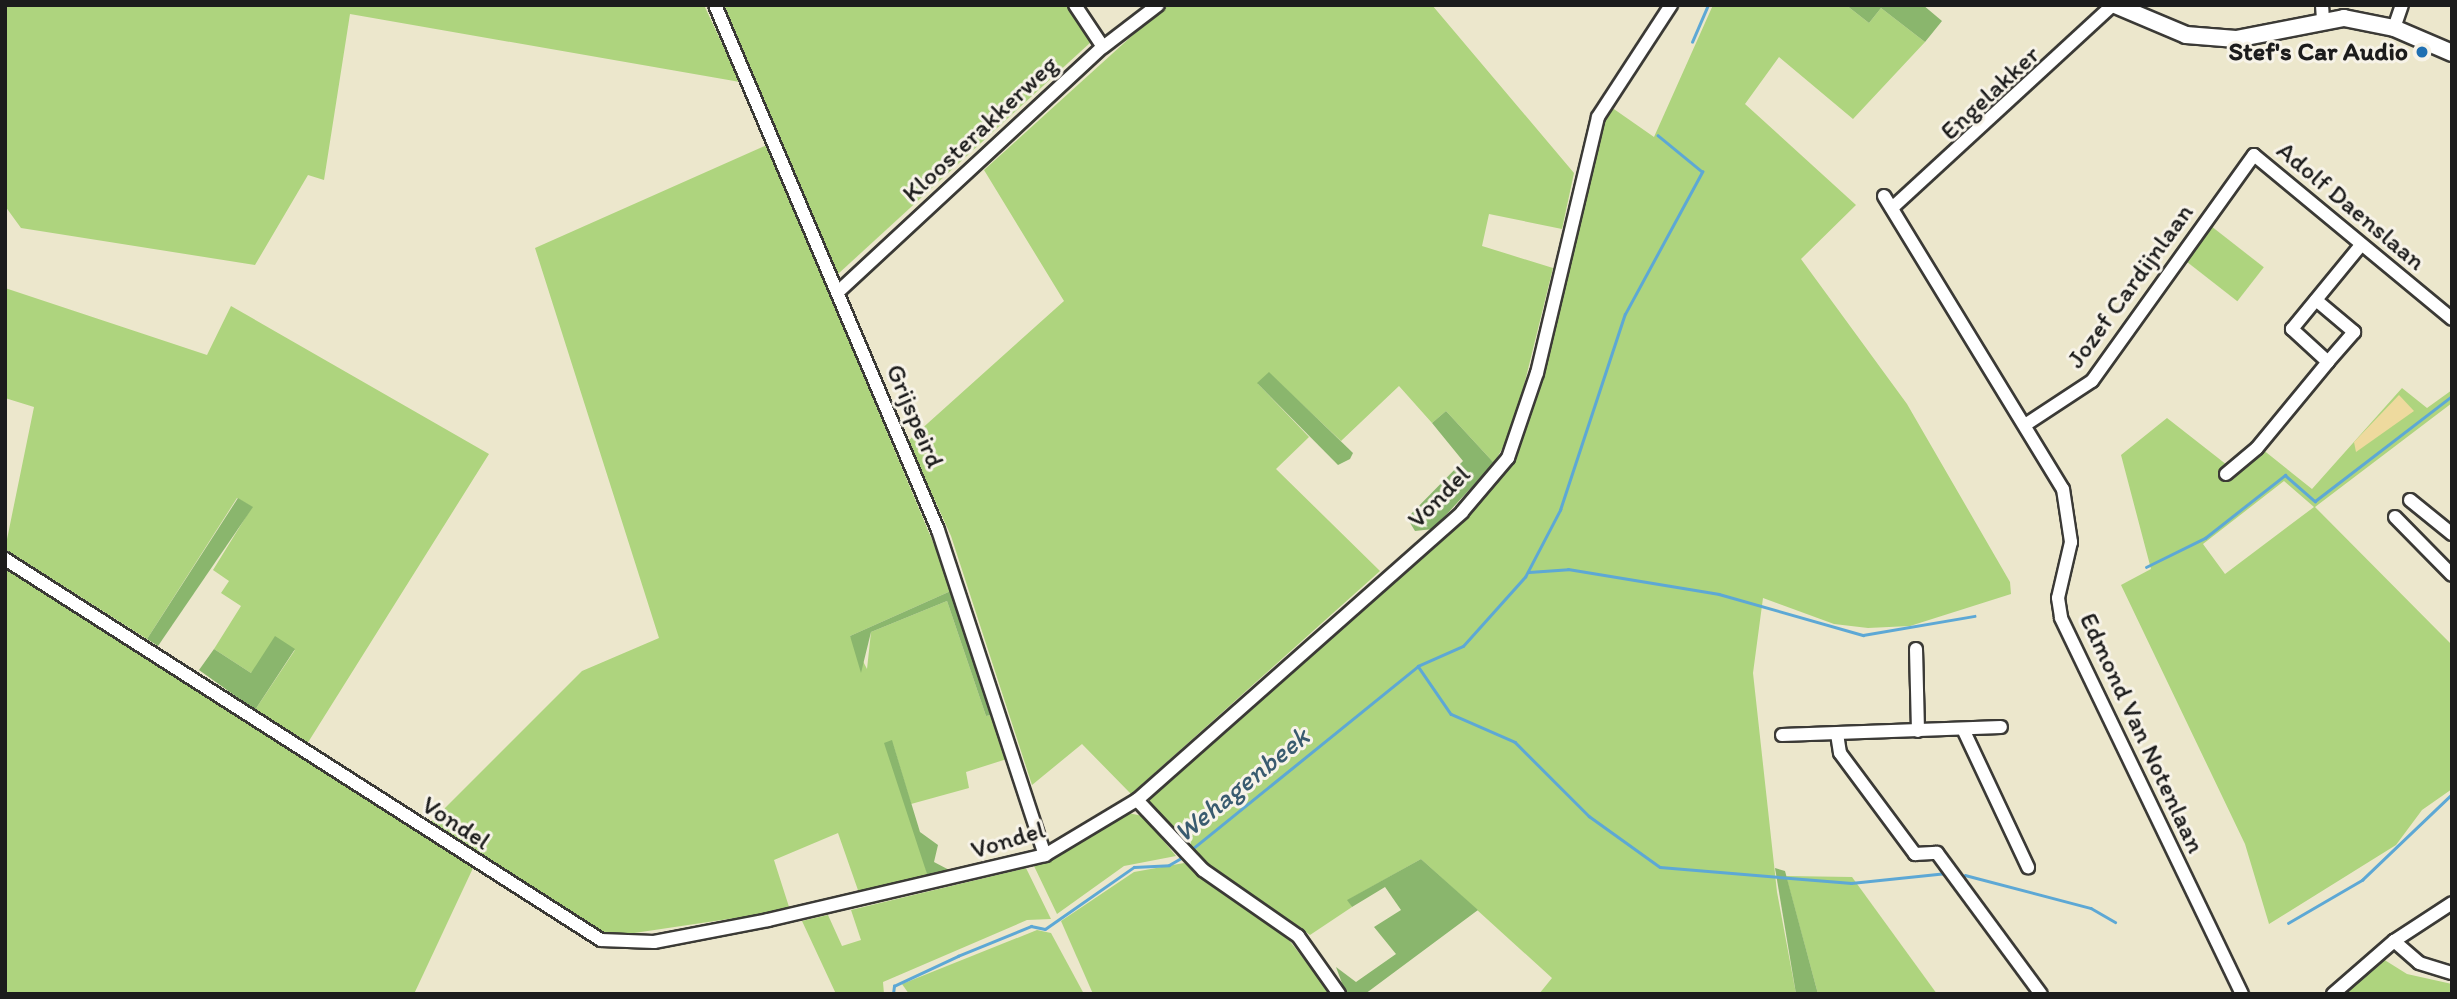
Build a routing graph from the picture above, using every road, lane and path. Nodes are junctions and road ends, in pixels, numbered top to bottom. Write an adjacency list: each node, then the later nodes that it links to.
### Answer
1 (715, 5): 15 (street, Grijspeird)
2 (1075, 5): 9 (street)
3 (1158, 5): 9 (street, Kloosterakkerweg)
4 (1671, 5): 32 (street, Vondel)
5 (2114, 5): 7 (main road); 13 (street, Engelakker)
6 (2402, 5): 8 (street)
7 (2323, 12): 8 (main road)
8 (2394, 28): 10 (main road)
9 (1103, 47): 15 (street, Kloosterakkerweg)
10 (2452, 53)
11 (2254, 155): 14 (street, Adolf Daenslaan); 19 (street, Jozef Cardijnlaan)
12 (1884, 196): 13 (street, Edmond Van Notenlaan)
13 (1892, 208): 19 (street, Edmond Van Notenlaan)
14 (2361, 245): 16 (street); 17 (street, Adolf Daenslaan)
15 (838, 292): 33 (street, Grijspeird)
16 (2316, 300): 18 (street); 18 (street)
17 (2452, 319)
18 (2328, 362): 20 (street)
19 (2025, 425): 40 (street, Edmond Van Notenlaan)
20 (2226, 474)
21 (2410, 500): 23 (street)
22 (2395, 517): 25 (street)
23 (2452, 534)
24 (5, 559): 33 (street, Vondel)
25 (2452, 575)
26 (1916, 649): 29 (street)
27 (2001, 727): 28 (street)
28 (1963, 729): 29 (street); 34 (street)
29 (1919, 731): 30 (street)
30 (1838, 734): 31 (street); 39 (street)
31 (1782, 735)
32 (1137, 800): 33 (street, Vondel); 38 (street)
33 (1045, 855)
34 (2028, 867)
35 (2452, 904): 36 (street)
36 (2394, 941): 37 (street); 41 (street)
37 (2452, 973)
38 (1339, 994)
39 (2041, 994)
40 (2242, 994)
41 (2333, 994)

